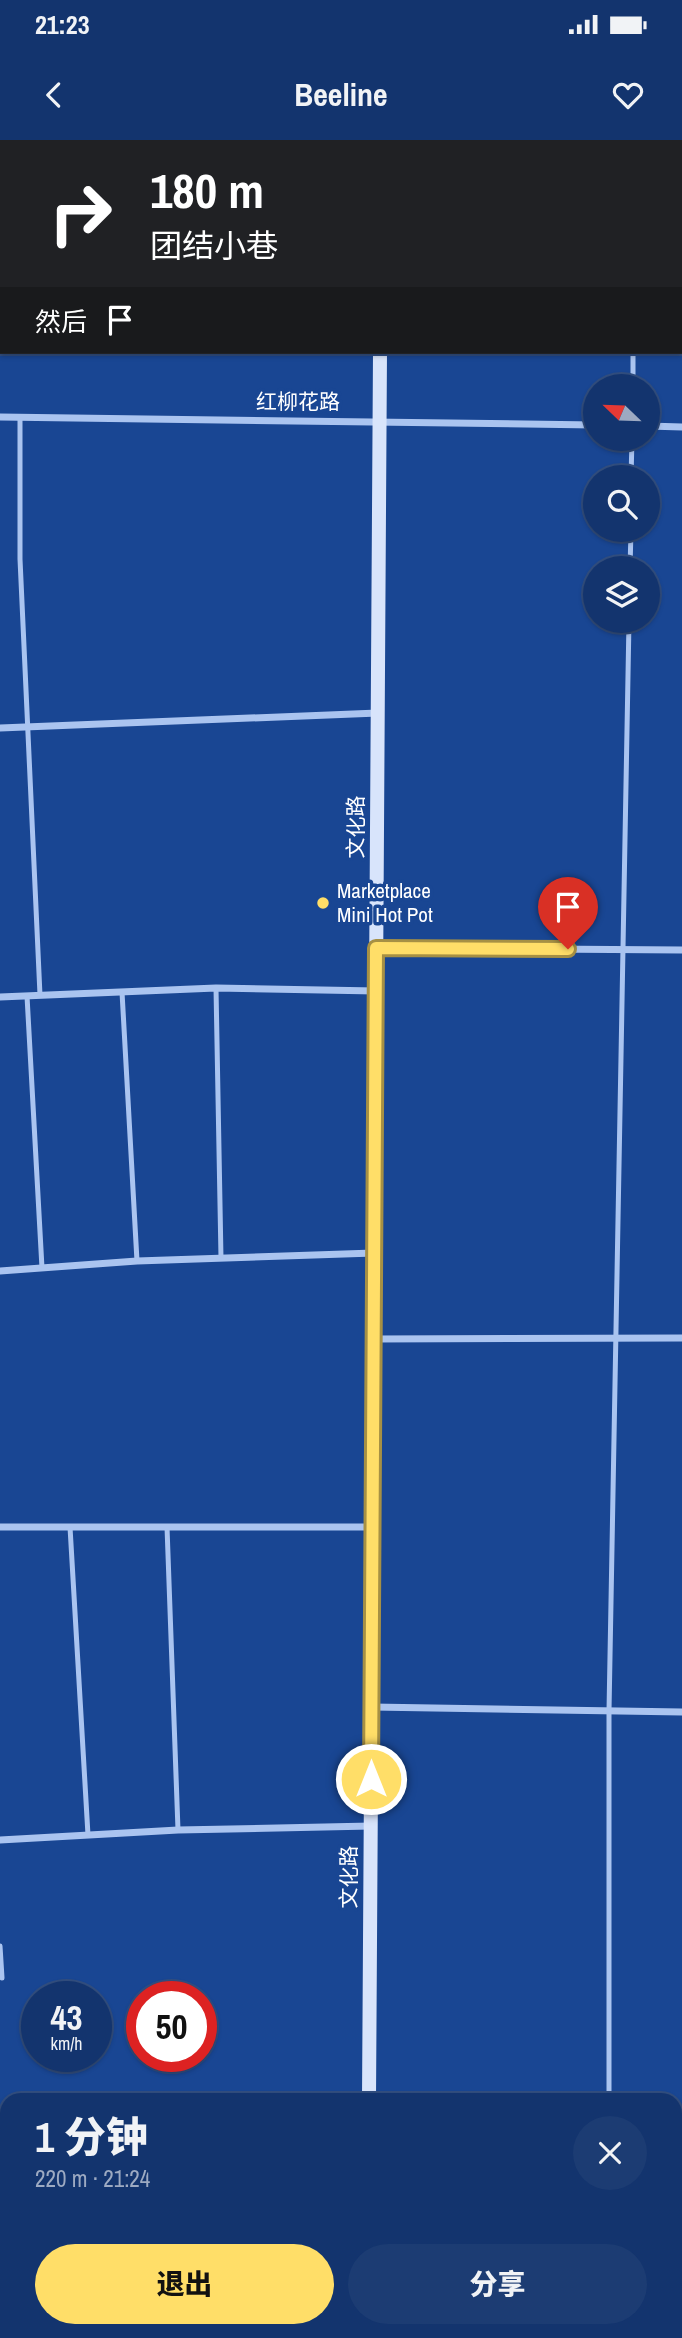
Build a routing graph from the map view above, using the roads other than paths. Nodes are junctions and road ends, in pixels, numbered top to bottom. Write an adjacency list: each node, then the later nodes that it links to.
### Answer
1 (380, 354): 6 (main road, 文化路)
2 (633, 354): 3 (lane)
3 (632, 374)
4 (0, 417): 5 (street, 红柳花路)
5 (20, 417): 6 (street, 红柳花路); 13 (lane)
6 (380, 420): 7 (street, 红柳花路); 11 (main road, 文化路)
7 (583, 425)
8 (660, 426): 9 (street)
9 (682, 427)
10 (629, 633): 15 (lane)
11 (378, 713): 13 (street); 14 (main road, 文化路)
12 (0, 727): 13 (street)
13 (27, 727): 20 (lane)
14 (376, 948): 15 (street); 18 (main road, 文化路)
15 (623, 949): 16 (street); 28 (lane)
16 (682, 950)
17 (216, 988): 18 (street); 19 (street); 24 (lane)
18 (376, 991): 23 (main road, 文化路)
19 (122, 992): 20 (street); 25 (lane)
20 (40, 995): 21 (street)
21 (27, 996): 22 (street); 26 (lane)
22 (0, 997)
23 (374, 1253): 24 (street); 30 (main road, 文化路)
24 (221, 1258): 25 (street)
25 (137, 1261): 26 (street)
26 (42, 1268): 27 (street)
27 (0, 1271)
28 (615, 1338): 29 (street); 30 (street); 36 (lane)
29 (682, 1338)
30 (374, 1339): 34 (main road, 文化路)
31 (0, 1527): 32 (street)
32 (70, 1527): 33 (street); 40 (lane)
33 (167, 1527): 34 (street); 39 (lane)
34 (373, 1527): 35 (main road, 文化路)
35 (372, 1707): 36 (street); 38 (main road, 文化路)
36 (609, 1711): 37 (street); 45 (lane)
37 (682, 1712)
38 (371, 1826): 39 (street); 44 (main road, 文化路)
39 (178, 1830): 40 (street)
40 (88, 1835): 41 (street)
41 (0, 1840)
42 (0, 1946): 43 (lane)
43 (2, 1978)
44 (369, 2093)
45 (609, 2093)

